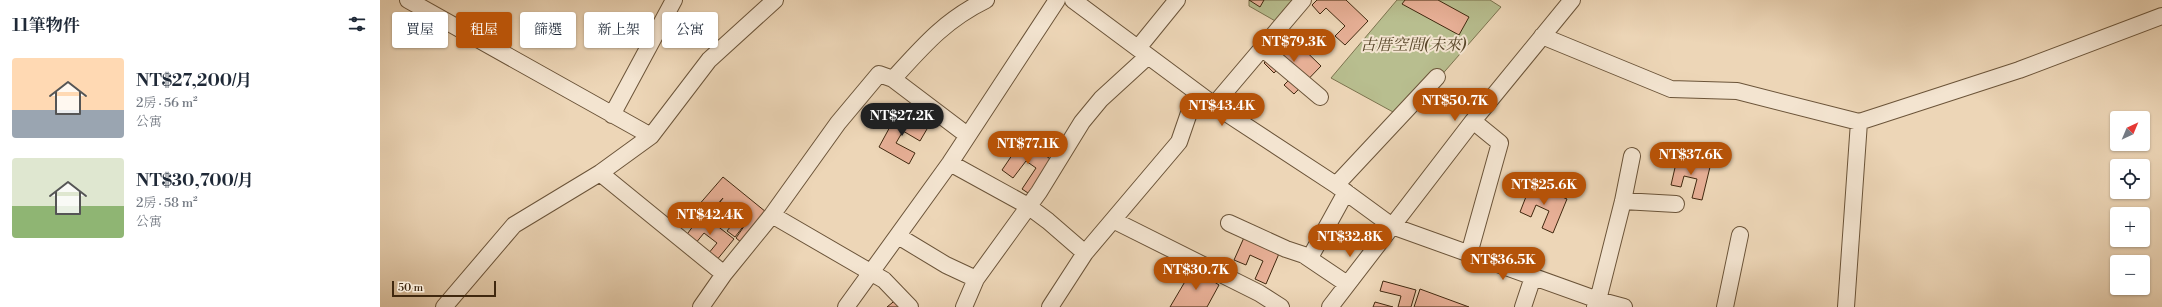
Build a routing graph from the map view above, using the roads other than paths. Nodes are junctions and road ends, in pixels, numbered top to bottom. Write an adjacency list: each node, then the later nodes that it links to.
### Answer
1 (408, 0): 19 (street)
2 (674, 0): 19 (street)
3 (775, 0): 23 (street)
4 (986, 0): 15 (street)
5 (1056, 0): 22 (street)
6 (1073, 0): 13 (street)
7 (1177, 0): 13 (street)
8 (1303, 0): 12 (street)
9 (1572, 0): 11 (street)
10 (2162, 16): 21 (street)
11 (1542, 36): 20 (street); 21 (street)
12 (1262, 48): 17 (street); 18 (street)
13 (1143, 52): 16 (street); 30 (street)
14 (1437, 77): 27 (street)
15 (893, 79): 22 (street); 31 (street)
16 (1199, 94): 18 (street); 32 (street)
17 (1320, 97)
18 (1214, 105): 27 (street)
19 (612, 115): 23 (street)
20 (1473, 121): 34 (street); 39 (street)
21 (1859, 122): 57 (street)
22 (967, 135): 25 (street)
23 (651, 136): 26 (street)
24 (1632, 156): 28 (street)
25 (950, 163): 30 (street); 36 (street)
26 (600, 173): 41 (street); 46 (street)
27 (1341, 189): 34 (street); 37 (street)
28 (1623, 202): 29 (street); 45 (street)
29 (1676, 204)
30 (1028, 206): 38 (street); 43 (street)
31 (772, 215): 40 (street); 41 (street)
32 (1112, 220): 38 (street); 52 (street)
33 (1230, 223): 44 (street)
34 (1392, 226): 39 (street); 44 (street)
35 (1740, 235): 56 (street)
36 (898, 236): 40 (street); 43 (street)
37 (1313, 252)
38 (1085, 253): 51 (street)
39 (1469, 254): 42 (street)
40 (872, 273): 48 (street); 49 (street)
41 (724, 274): 47 (street)
42 (1533, 277): 45 (street); 54 (street)
43 (976, 279): 50 (street)
44 (1347, 284): 53 (street)
45 (1596, 304): 55 (street)
46 (444, 307)
47 (701, 307)
48 (846, 307)
49 (910, 307)
50 (964, 307)
51 (1050, 307)
52 (1281, 307)
53 (1330, 307)
54 (1523, 307)
55 (1624, 307)
56 (1725, 307)
57 (1846, 307)

